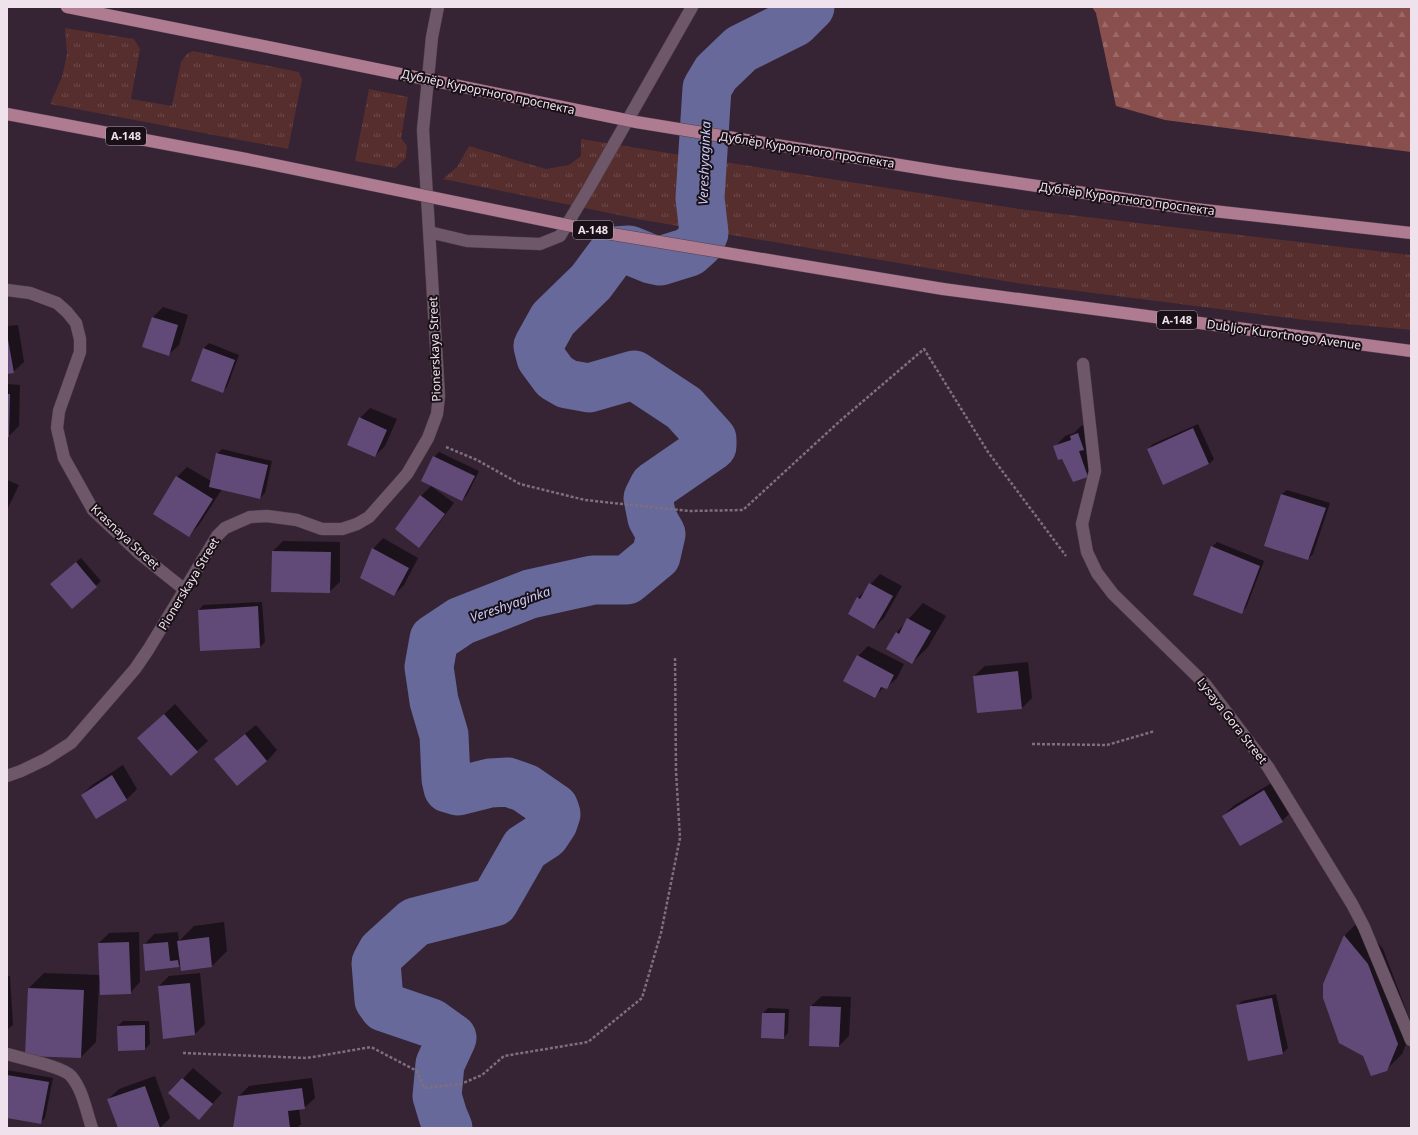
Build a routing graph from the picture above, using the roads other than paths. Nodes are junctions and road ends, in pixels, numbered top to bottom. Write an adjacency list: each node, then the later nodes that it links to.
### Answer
1 (67, 7): 6 (main road, Дублёр Курортного проспекта, bridge)
2 (438, 7): 5 (street, Pionerskaya Street)
3 (692, 7): 5 (street)
4 (7, 114): 8 (main road, Dubljor Kurortnogo Avenue / А-148, bridge)
5 (429, 232): 10 (street, Pionerskaya Street)
6 (1411, 233)
7 (7, 290): 10 (street, Krasnaya Street)
8 (1411, 351)
9 (1083, 364): 12 (street, Lysaya Gora Street)
10 (185, 590): 11 (street, Pionerskaya Street)
11 (7, 776)
12 (1411, 1040)
13 (7, 1054): 14 (street)
14 (92, 1128)

